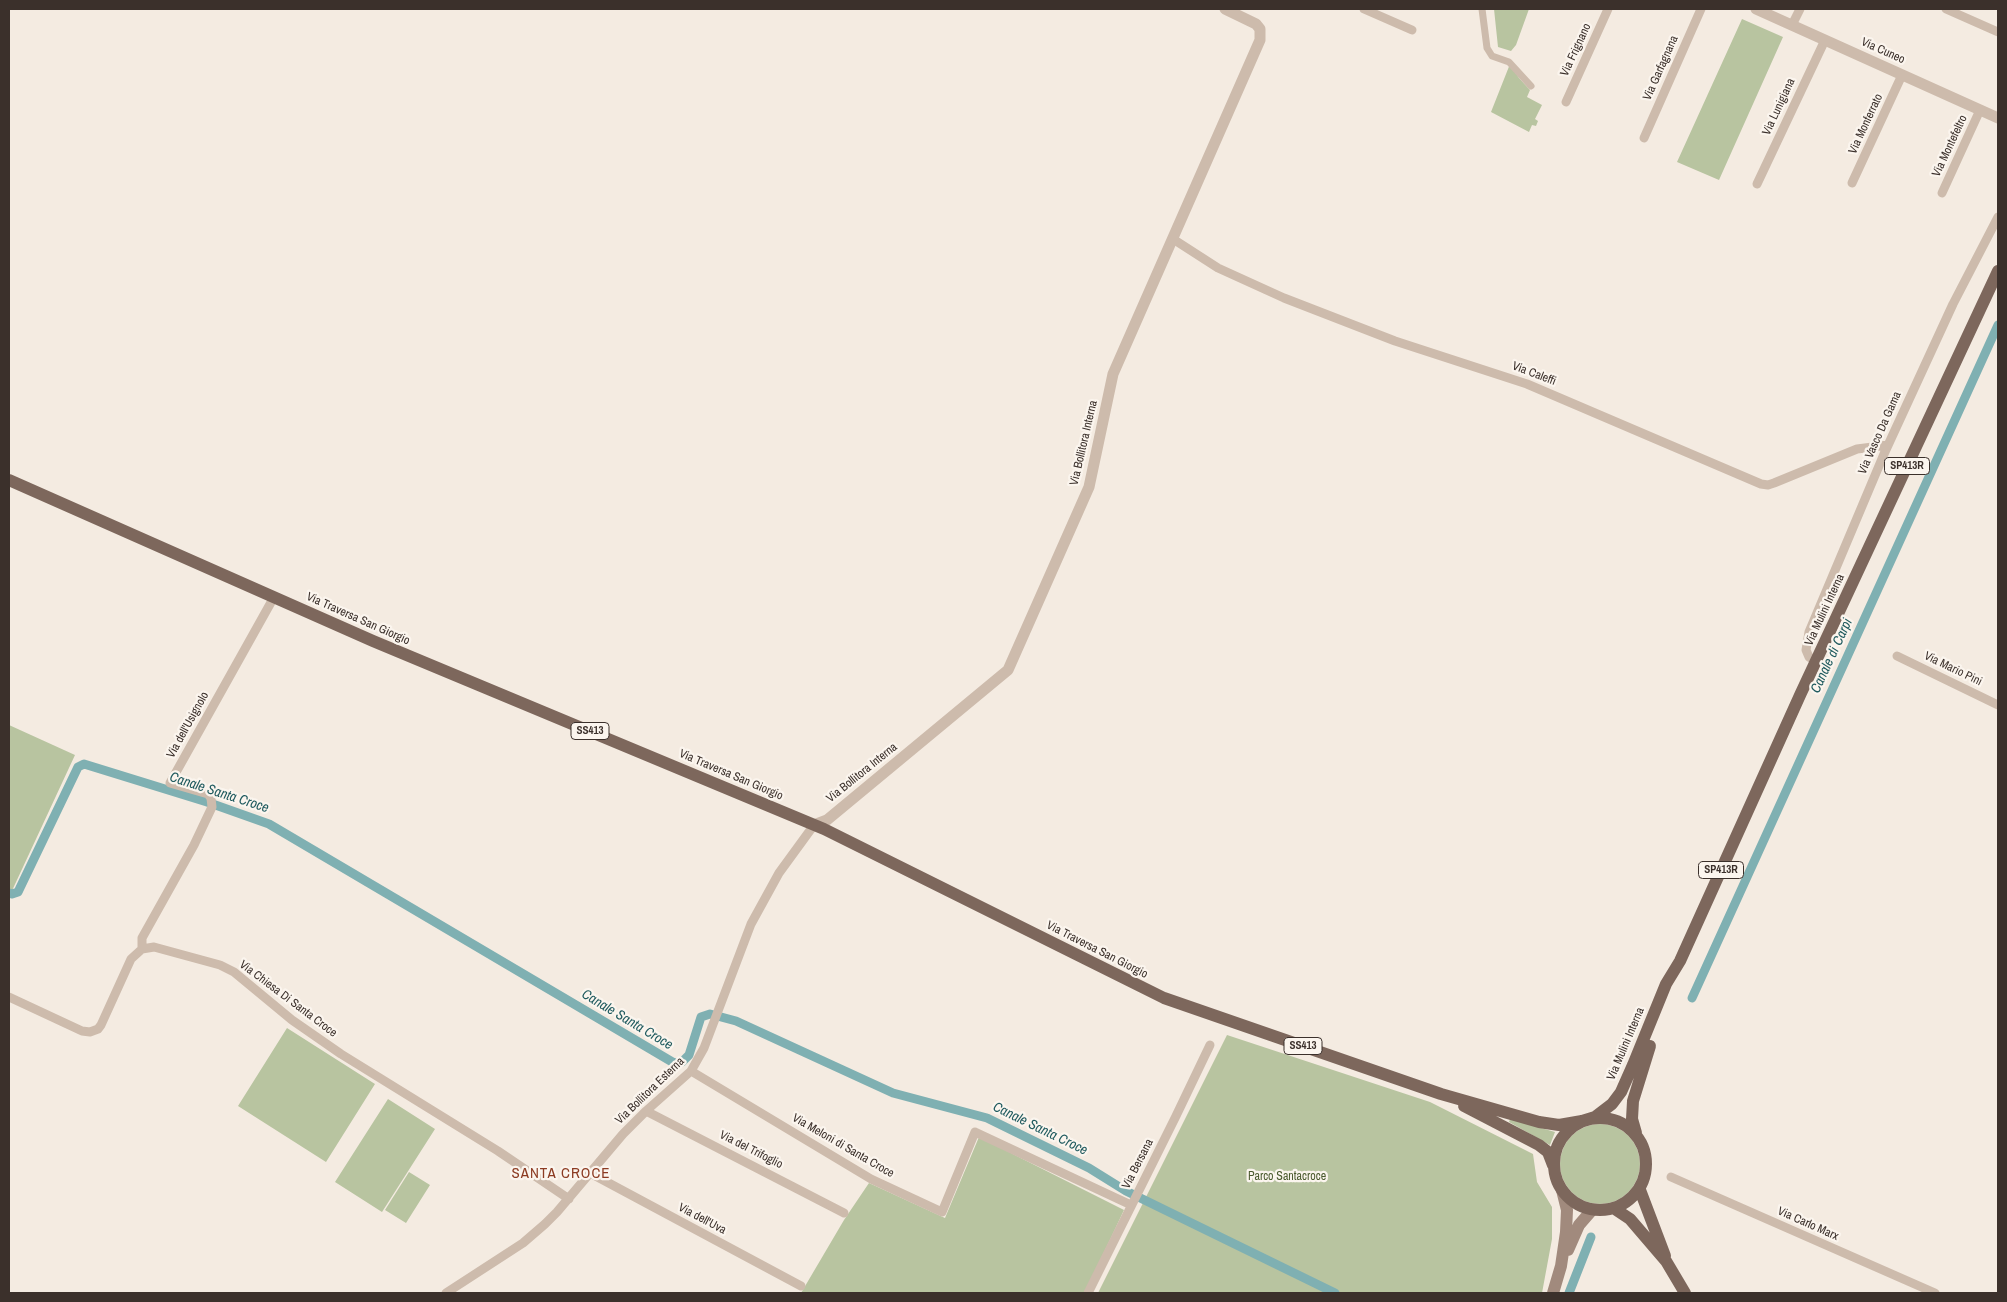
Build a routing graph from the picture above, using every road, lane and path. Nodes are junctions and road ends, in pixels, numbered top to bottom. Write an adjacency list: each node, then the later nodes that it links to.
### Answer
1 (1225, 9): 23 (street, Via Bollitora Interna)
2 (1364, 9): 10 (street)
3 (1482, 9): 14 (street)
4 (1608, 9): 15 (street, Via Frignano)
5 (1701, 9): 18 (street, Via Garfagnana)
6 (1756, 9): 9 (street, Via Cuneo)
7 (1800, 9): 9 (street)
8 (1946, 9): 11 (street)
9 (1792, 25): 12 (street, Via Cuneo)
10 (1412, 30)
11 (1998, 32)
12 (1825, 40): 13 (street, Via Cuneo); 20 (street, Via Lunigiana)
13 (1902, 75): 16 (street, Via Cuneo); 19 (street, Via Monferrato)
14 (1531, 86)
15 (1566, 102)
16 (1980, 110): 17 (street, Via Cuneo); 21 (street, Via Montefeltro)
17 (1998, 118)
18 (1644, 138)
19 (1852, 182)
20 (1756, 184)
21 (1942, 193)
22 (1998, 217): 25 (street, Via Vasco Da Gama)
23 (1174, 239): 25 (street, Via Caleffi); 31 (street, Via Bollitora Interna)
24 (1998, 271): 29 (main road, Via Mulini Interna / SP413R)
25 (1888, 445): 29 (street, Via Vasco Da Gama)
26 (9, 480): 27 (main road, Via Traversa San Giorgio / SS413)
27 (274, 597): 31 (main road, Via Traversa San Giorgio / SS413); 32 (street, Via dell'Usignolo)
28 (1897, 656): 30 (street, Via Mario Pini)
29 (1816, 661): 33 (main road, Via Mulini Interna / SP413R)
30 (1998, 705)
31 (814, 825): 36 (street, Via Bollitora Esterna); 37 (main road, Via Traversa San Giorgio / SS413)
32 (142, 949): 34 (street); 46 (street, Via Chiesa Di Santa Croce)
33 (1680, 961): 39 (main road, Via Mulini Interna / SP413R); 40 (main road, Via Mulini Interna / SP413R)
34 (9, 996)
35 (1210, 1045): 47 (street, Via Bersana)
36 (691, 1071): 38 (street, Via Bollitora Esterna); 47 (street, Via Meloni di Santa Croce)
37 (1442, 1094): 39 (main road, Via Traversa San Giorgio / SS413); 41 (main road, Via Traversa San Giorgio / SS413)
38 (646, 1110): 42 (street, Via Bollitora Esterna); 50 (street, Via del Trifoglio)
39 (1582, 1121): 40 (main road, SS413); 41 (main road)
40 (1637, 1135): 45 (main road)
41 (1554, 1171): 44 (main road, SS413)
42 (590, 1173): 46 (street, Via Bollitora Esterna); 53 (street, Via dell'Uva)
43 (1671, 1177): 58 (street, Via Carlo Marx)
44 (1562, 1190): 49 (main road, SS413); 52 (main road)
45 (1640, 1190): 48 (main road); 51 (main road)
46 (568, 1199): 54 (street, Via Bollitora Esterna)
47 (1132, 1204): 55 (street, Via Bersana)
48 (1615, 1209): 49 (main road, SS413); 51 (main road)
49 (1592, 1210): 52 (main road)
50 (844, 1212)
51 (1666, 1261): 57 (main road)
52 (1561, 1266): 56 (main road)
53 (801, 1286)
54 (446, 1293)
55 (1088, 1293)
56 (1553, 1293)
57 (1685, 1293)
58 (1935, 1293)

